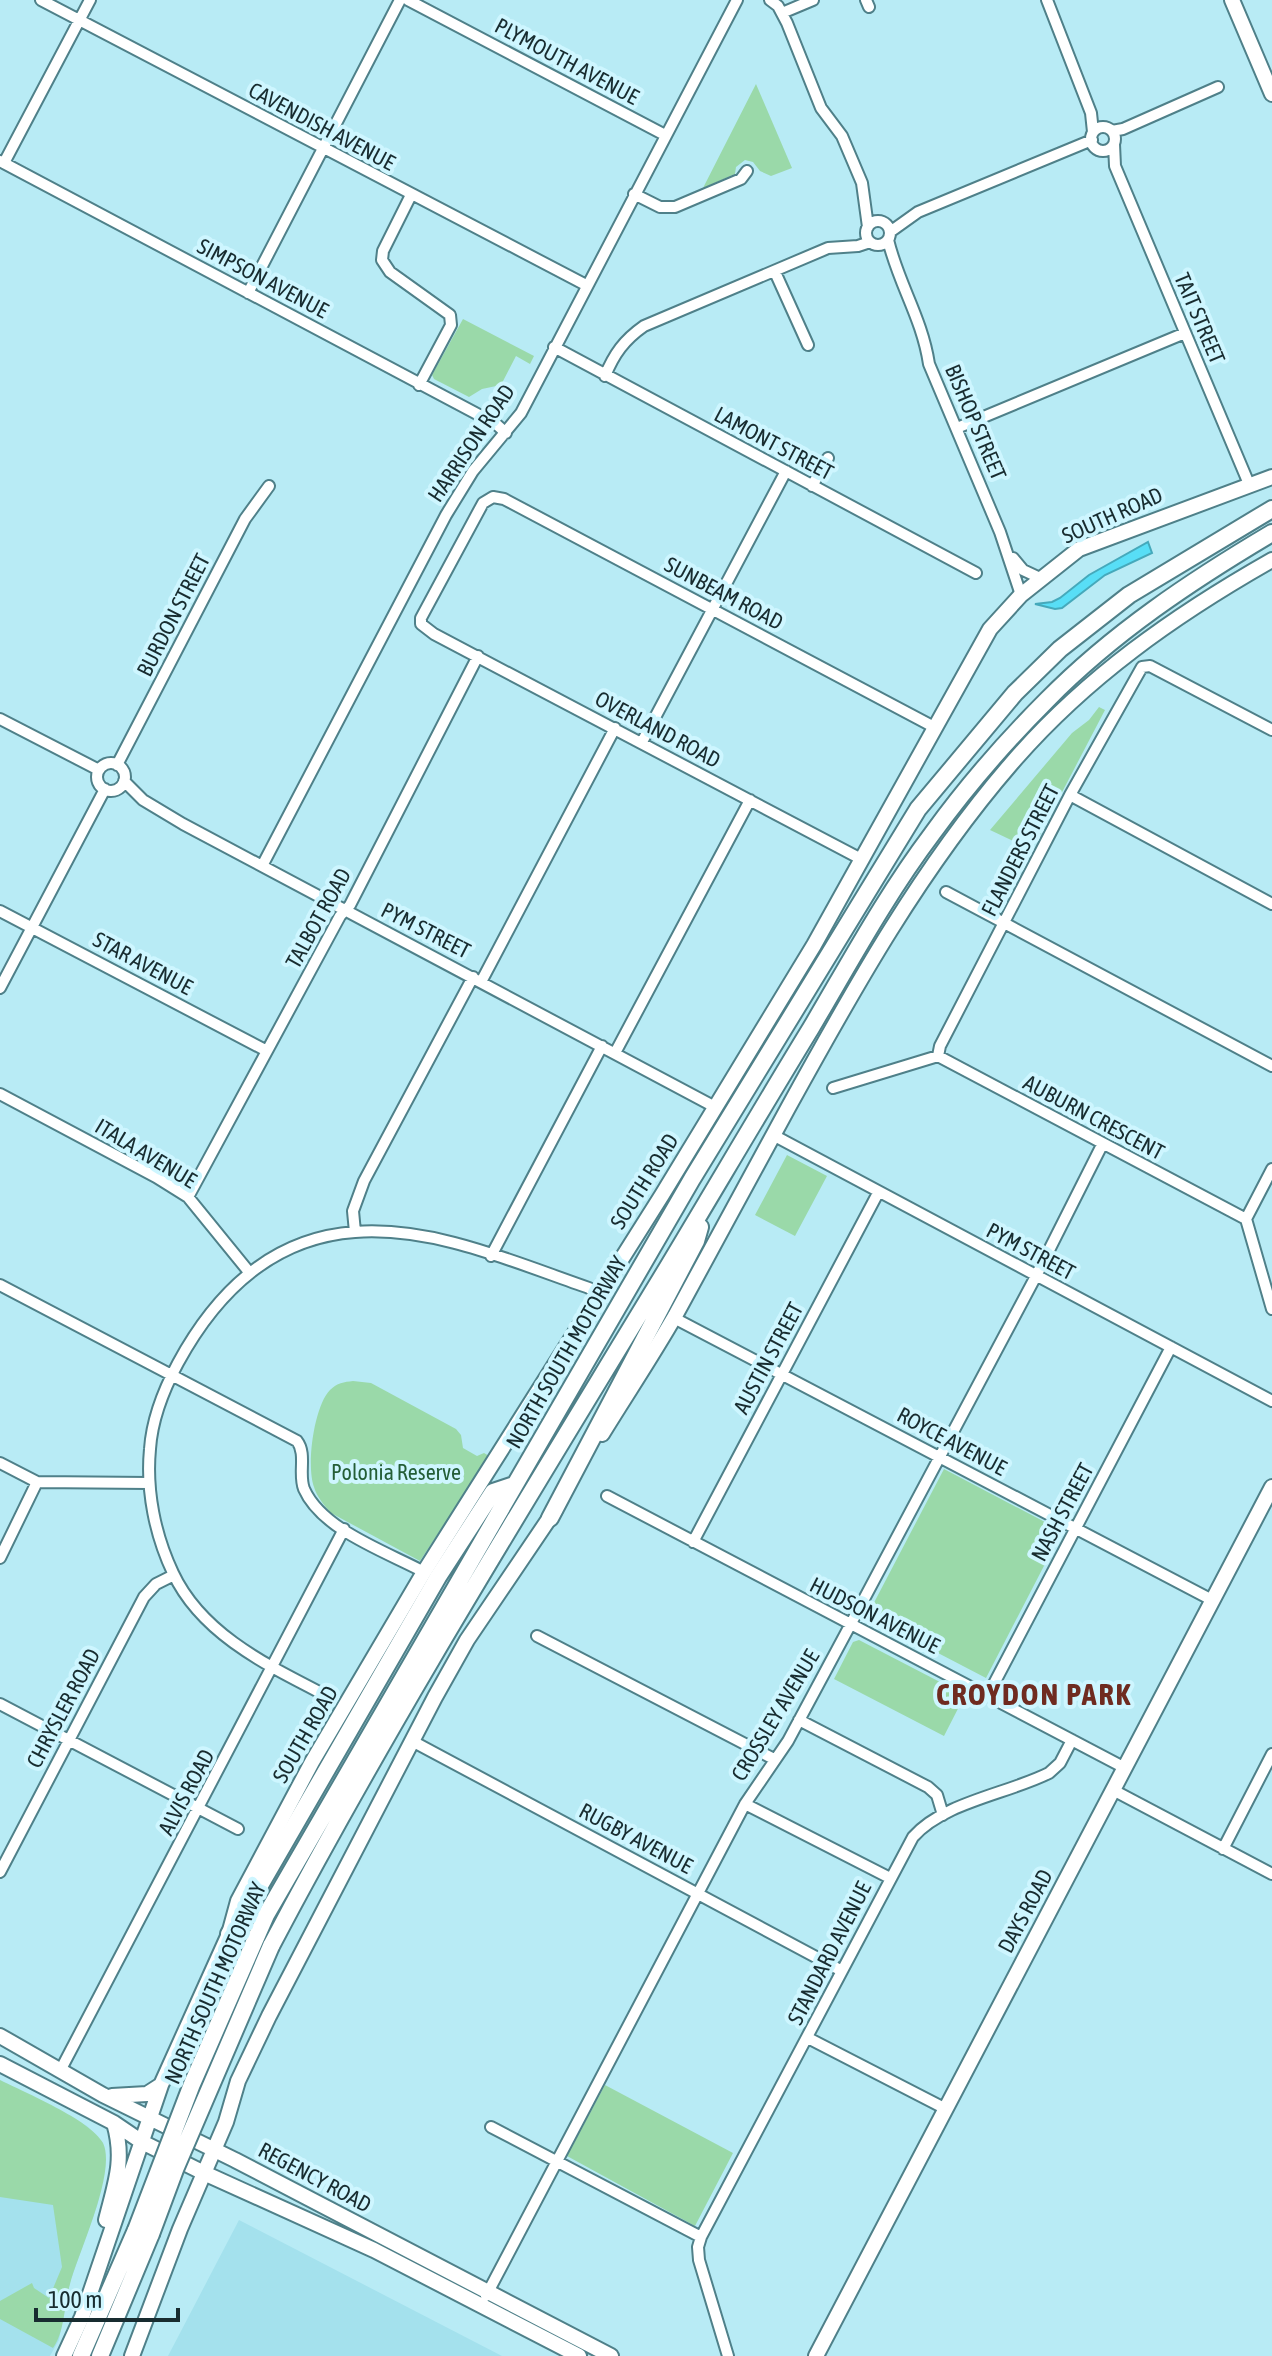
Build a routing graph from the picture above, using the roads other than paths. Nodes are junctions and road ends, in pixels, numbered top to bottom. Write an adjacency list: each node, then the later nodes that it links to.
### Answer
1 (41, 0): 11 (street, CAVENDISH AVENUE)
2 (90, 0): 11 (street)
3 (400, 0): 17 (street)
4 (408, 0): 15 (street, PLYMOUTH AVENUE)
5 (737, 0): 15 (street, HARRISON ROAD)
6 (770, 0): 10 (street)
7 (813, 0): 10 (street)
8 (1047, 0): 16 (street, TAIT STREET)
9 (1232, 0): 12 (main road)
10 (782, 13): 22 (street)
11 (80, 21): 17 (street, CAVENDISH AVENUE); 18 (street)
12 (1265, 60): 14 (main road)
13 (1218, 87): 16 (street)
14 (1272, 94)
15 (665, 135): 20 (street, HARRISON ROAD)
16 (1105, 138): 22 (street); 26 (street, TAIT STREET)
17 (322, 148): 21 (street, CAVENDISH AVENUE); 25 (street)
18 (2, 162): 25 (street, SIMPSON AVENUE)
19 (747, 171): 20 (street)
20 (634, 194): 24 (street, HARRISON ROAD)
21 (411, 195): 24 (street, CAVENDISH AVENUE); 30 (street)
22 (878, 233): 23 (street); 31 (street, BISHOP STREET)
23 (775, 272): 27 (street); 29 (street)
24 (586, 285): 28 (street, HARRISON ROAD)
25 (248, 293): 30 (street, SIMPSON AVENUE)
26 (1185, 333): 31 (street); 36 (street, TAIT STREET)
27 (808, 345)
28 (554, 347): 29 (street, LAMONT STREET); 32 (street, HARRISON ROAD)
29 (605, 376): 34 (street, LAMONT STREET)
30 (419, 385): 32 (street, SIMPSON AVENUE)
31 (957, 428): 41 (street, BISHOP STREET)
32 (506, 433): 61 (street, HARRISON ROAD)
33 (828, 458): 38 (street)
34 (786, 471): 38 (street, LAMONT STREET); 46 (street)
35 (1272, 477): 36 (main road, SOUTH ROAD)
36 (1249, 484): 44 (main road, SOUTH ROAD)
37 (269, 486): 54 (street, BURDON STREET)
38 (812, 486): 43 (street, LAMONT STREET)
39 (1272, 509): 101 (highway, NORTH SOUTH MOTORWAY)
40 (1272, 533): 83 (highway, NORTH SOUTH MOTORWAY)
41 (1007, 550): 44 (street, BISHOP STREET); 45 (street, BISHOP STREET)
42 (1272, 560): 78 (main road)
43 (976, 573)
44 (1040, 578): 45 (main road, SOUTH ROAD)
45 (1021, 595): 50 (main road, SOUTH ROAD)
46 (713, 610): 47 (street, SUNBEAM ROAD); 50 (street, SUNBEAM ROAD); 53 (street)
47 (434, 634): 48 (street, OVERLAND ROAD)
48 (478, 656): 51 (street, OVERLAND ROAD); 64 (street, TALBOT ROAD)
49 (0, 719): 55 (street)
50 (934, 727): 60 (main road, SOUTH ROAD)
51 (615, 728): 53 (street, OVERLAND ROAD); 68 (street)
52 (1272, 730): 58 (street, FLANDERS STREET)
53 (642, 742): 59 (street, OVERLAND ROAD)
54 (117, 765): 55 (street); 56 (street)
55 (99, 770): 57 (street)
56 (124, 781): 57 (street); 61 (street, PYM STREET)
57 (105, 789): 67 (street)
58 (1070, 795): 63 (street); 66 (street, FLANDERS STREET)
59 (750, 800): 60 (street, OVERLAND ROAD); 72 (street)
60 (863, 860): 77 (main road, SOUTH ROAD)
61 (262, 866): 64 (street, PYM STREET)
62 (946, 892): 66 (street)
63 (1272, 904)
64 (345, 910): 68 (street, PYM STREET); 71 (street, TALBOT ROAD)
65 (0, 911): 67 (street, STAR AVENUE)
66 (1004, 924): 73 (street, FLANDERS STREET); 74 (street)
67 (31, 927): 69 (street); 71 (street, STAR AVENUE)
68 (477, 979): 70 (street, PYM STREET); 85 (street)
69 (0, 988)
70 (602, 1046): 72 (street, PYM STREET); 86 (street)
71 (267, 1051): 82 (street, TALBOT ROAD)
72 (615, 1053): 77 (street, PYM STREET)
73 (938, 1056): 75 (street); 79 (street, AUBURN CRESCENT)
74 (1272, 1066)
75 (833, 1088)
76 (0, 1094): 82 (street, ITALA AVENUE)
77 (715, 1107): 90 (main road, SOUTH ROAD)
78 (773, 1135): 81 (street, PYM STREET); 92 (main road)
79 (1102, 1145): 84 (street, AUBURN CRESCENT); 88 (street, CROSSLEY AVENUE)
80 (1272, 1169): 84 (street)
81 (878, 1193): 88 (street, PYM STREET); 95 (street, AUSTIN STREET)
82 (188, 1197): 87 (street, ITALA AVENUE)
83 (709, 1199): 104 (highway); 155 (highway, NORTH SOUTH MOTORWAY, bridge)
84 (1246, 1219): 91 (street)
85 (355, 1232): 86 (street); 87 (street)
86 (491, 1256): 90 (street)
87 (249, 1272): 94 (street)
88 (1036, 1276): 93 (street, PYM STREET); 97 (street, CROSSLEY AVENUE)
89 (0, 1285): 94 (street)
90 (598, 1295): 109 (main road, SOUTH ROAD)
91 (1272, 1309)
92 (674, 1318): 95 (street, ROYCE AVENUE); 104 (main road)
93 (1171, 1347): 96 (street, PYM STREET); 106 (street, NASH STREET)
94 (171, 1375): 100 (street); 105 (street)
95 (782, 1375): 97 (street, ROYCE AVENUE); 107 (street, AUSTIN STREET)
96 (1272, 1401)
97 (939, 1457): 106 (street, ROYCE AVENUE); 112 (street, CROSSLEY AVENUE)
98 (0, 1463): 99 (street)
99 (37, 1482): 100 (street); 108 (street)
100 (149, 1483): 110 (street)
101 (514, 1485): 135 (highway); 155 (highway, NORTH SOUTH MOTORWAY, bridge)
102 (1272, 1487): 111 (main road, DAYS ROAD)
103 (607, 1496): 107 (street, HUDSON AVENUE)
104 (550, 1518): 121 (main road)
105 (344, 1529): 109 (street); 114 (street, ALVIS ROAD)
106 (1076, 1529): 111 (street, ROYCE AVENUE); 115 (street, NASH STREET)
107 (693, 1542): 112 (street, HUDSON AVENUE)
108 (0, 1558)
109 (424, 1572): 135 (main road, SOUTH ROAD)
110 (174, 1575): 114 (street); 119 (street, CHRYSLER ROAD)
111 (1212, 1600): 124 (main road, DAYS ROAD)
112 (850, 1625): 115 (street, HUDSON AVENUE); 118 (street, CROSSLEY AVENUE)
113 (537, 1636): 123 (street)
114 (272, 1668): 116 (street); 127 (street, ALVIS ROAD)
115 (988, 1695): 120 (street, HUDSON AVENUE)
116 (327, 1696)
117 (0, 1704): 119 (street)
118 (799, 1720): 123 (street, CROSSLEY AVENUE); 128 (street)
119 (69, 1740): 127 (street); 131 (street, CHRYSLER ROAD)
120 (1072, 1740): 124 (street, HUDSON AVENUE); 128 (street, STANDARD AVENUE)
121 (412, 1741): 134 (street, RUGBY AVENUE); 145 (main road)
122 (1272, 1754): 130 (street)
123 (774, 1759): 126 (street, CROSSLEY AVENUE)
124 (1125, 1768): 125 (main road, DAYS ROAD)
125 (1113, 1790): 130 (street); 143 (main road, DAYS ROAD)
126 (745, 1804): 133 (street); 134 (street, CROSSLEY AVENUE)
127 (199, 1809): 129 (street); 140 (street, ALVIS ROAD)
128 (943, 1815): 133 (street, STANDARD AVENUE)
129 (238, 1829)
130 (1223, 1849): 132 (street)
131 (0, 1872)
132 (1272, 1874)
133 (890, 1878): 136 (street, STANDARD AVENUE)
134 (698, 1894): 136 (street, RUGBY AVENUE); 151 (street, CROSSLEY AVENUE)
135 (229, 1934): 141 (main road, SOUTH ROAD)
136 (842, 1971): 138 (street, STANDARD AVENUE)
137 (0, 2036): 140 (main road, REGENCY ROAD)
138 (808, 2038): 143 (street); 156 (street, STANDARD AVENUE)
139 (0, 2064): 146 (main road, REGENCY ROAD)
140 (60, 2071): 142 (main road, REGENCY ROAD)
141 (161, 2085): 142 (main road); 144 (main road, SOUTH ROAD)
142 (103, 2095): 144 (main road, REGENCY ROAD)
143 (946, 2109): 166 (main road, DAYS ROAD)
144 (149, 2118): 148 (main road, SOUTH ROAD); 149 (main road, REGENCY ROAD)
145 (226, 2122): 149 (main road); 150 (main road)
146 (114, 2123): 148 (main road, REGENCY ROAD); 158 (main road)
147 (491, 2127): 151 (street)
148 (142, 2142): 152 (main road, REGENCY ROAD); 158 (main road, SOUTH ROAD)
149 (214, 2150): 150 (main road, REGENCY ROAD); 152 (main road)
150 (235, 2160): 157 (main road, REGENCY ROAD)
151 (558, 2162): 156 (street); 157 (street, CROSSLEY AVENUE)
152 (204, 2173): 153 (main road, REGENCY ROAD); 154 (main road)
153 (264, 2199): 154 (main road); 157 (main road, REGENCY ROAD)
154 (188, 2209): 162 (main road)
155 (143, 2232): 160 (highway, NORTH SOUTH MOTORWAY); 161 (highway, NORTH SOUTH MOTORWAY)
156 (701, 2237): 165 (street, STANDARD AVENUE)
157 (484, 2298): 163 (main road, REGENCY ROAD); 164 (main road, REGENCY ROAD)
158 (82, 2317): 159 (main road, SOUTH ROAD)
159 (64, 2356)
160 (81, 2356)
161 (100, 2356)
162 (132, 2356)
163 (579, 2356)
164 (611, 2356)
165 (728, 2356)
166 (816, 2356)

